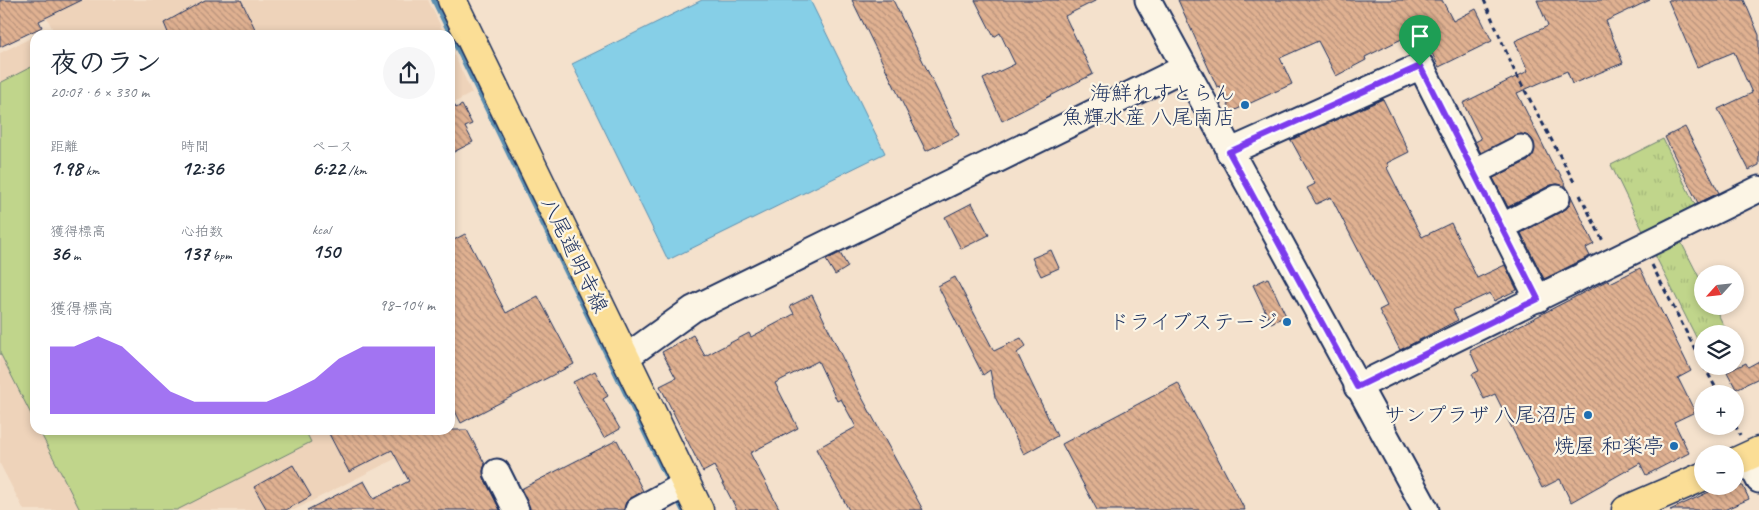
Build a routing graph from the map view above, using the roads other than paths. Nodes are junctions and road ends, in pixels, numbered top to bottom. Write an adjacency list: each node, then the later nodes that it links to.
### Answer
1 (452, 0): 11 (main road, 八尾道明寺線)
2 (1148, 0): 3 (street)
3 (1184, 68): 5 (street); 11 (street)
4 (1521, 148): 6 (street)
5 (1229, 152): 6 (street); 12 (street)
6 (1474, 172): 9 (street)
7 (1757, 195): 10 (street)
8 (1556, 198): 9 (street)
9 (1502, 226): 10 (street)
10 (1538, 299): 12 (street)
11 (625, 358): 15 (main road, 八尾道明寺線)
12 (1357, 387): 19 (street)
13 (497, 472): 16 (street)
14 (1694, 480): 20 (main road)
15 (676, 490): 17 (street); 18 (main road, 八尾道明寺線)
16 (516, 510)
17 (638, 510)
18 (699, 510)
19 (1426, 510)
20 (1626, 510)

